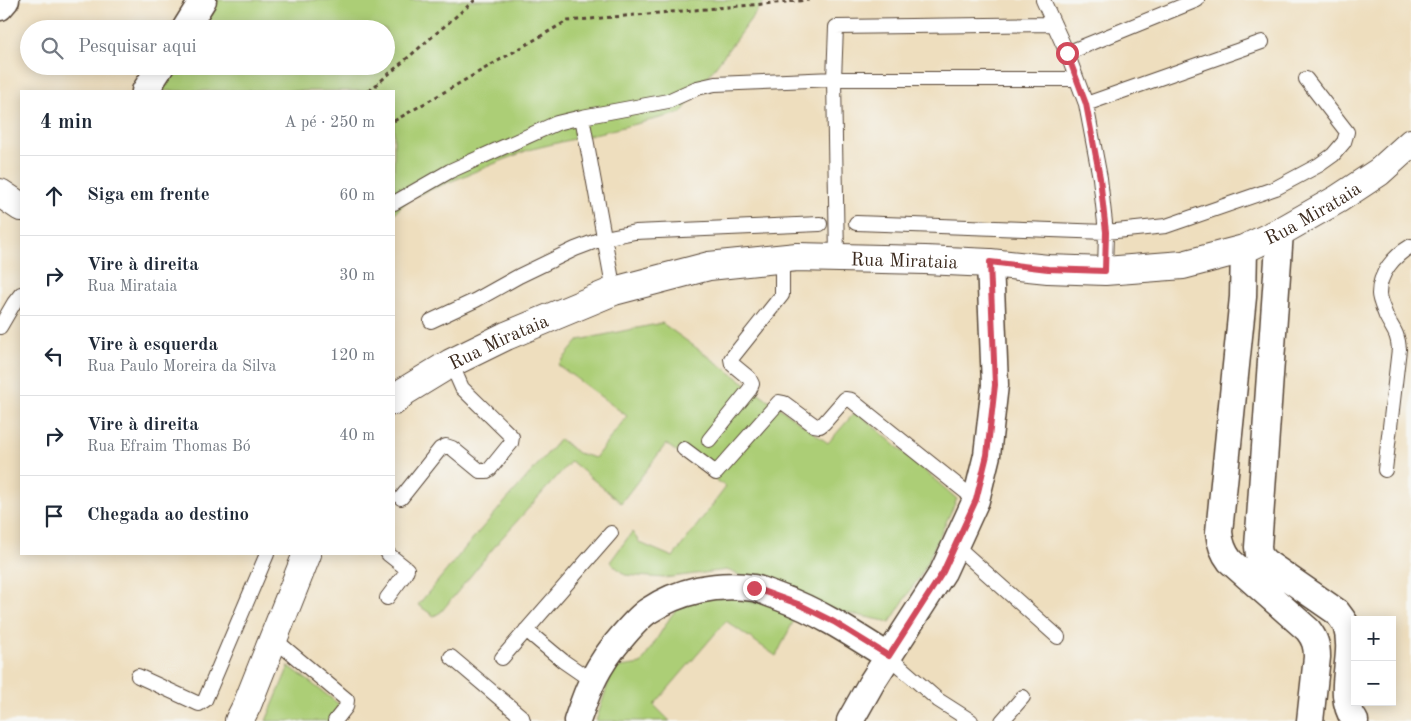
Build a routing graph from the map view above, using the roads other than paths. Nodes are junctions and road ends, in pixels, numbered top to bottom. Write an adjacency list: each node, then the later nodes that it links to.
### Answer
1 (6, 0): 5 (street)
2 (203, 0): 6 (street)
3 (1044, 0): 7 (lane)
4 (1196, 0): 9 (lane)
5 (0, 7)
6 (190, 20)
7 (1054, 24): 9 (lane); 12 (lane)
8 (1262, 42): 15 (lane)
9 (1067, 53): 11 (lane)
10 (155, 75): 14 (street)
11 (1076, 78): 12 (lane); 15 (lane)
12 (834, 79): 16 (lane); 28 (lane)
13 (1306, 79): 23 (lane)
14 (146, 90)
15 (1086, 104): 23 (lane)
16 (582, 117): 19 (lane); 25 (lane)
17 (1411, 143): 24 (street, Rua Mirataia)
18 (0, 193): 20 (street)
19 (395, 202)
20 (20, 206)
21 (856, 223): 23 (lane)
22 (820, 224): 25 (lane)
23 (1106, 232): 31 (lane)
24 (1280, 232): 27 (street, Rua Mirataia); 66 (street)
25 (604, 238): 32 (lane); 34 (lane)
26 (1411, 246): 40 (lane)
27 (1244, 249): 31 (street, Rua Mirataia); 65 (street)
28 (837, 258): 29 (street, Rua Mirataia); 30 (street, Rua Mirataia)
29 (782, 259): 32 (street, Rua Mirataia); 38 (lane)
30 (990, 262): 31 (street, Rua Mirataia); 42 (street)
31 (1105, 271)
32 (614, 291): 36 (street, Rua Mirataia)
33 (20, 295): 35 (lane)
34 (431, 321)
35 (0, 327)
36 (451, 363): 37 (street, Rua Mirataia); 41 (lane)
37 (397, 393)
38 (710, 440)
39 (684, 449): 42 (lane)
40 (1385, 470)
41 (401, 498)
42 (976, 500): 44 (street)
43 (611, 533): 49 (lane)
44 (955, 545): 50 (lane); 52 (street)
45 (267, 555): 55 (lane)
46 (307, 555): 51 (street)
47 (389, 555): 48 (lane)
48 (387, 598)
49 (526, 630): 54 (lane); 56 (lane)
50 (1058, 637)
51 (274, 639): 58 (street); 59 (lane)
52 (889, 656): 56 (street); 62 (street); 63 (lane)
53 (452, 657): 60 (lane)
54 (502, 658)
55 (138, 676)
56 (592, 681): 61 (street)
57 (1023, 696): 64 (lane)
58 (239, 721)
59 (335, 721)
60 (523, 721)
61 (577, 721)
62 (850, 721)
63 (971, 721)
64 (1002, 721)
65 (1310, 721)
66 (1355, 721)

